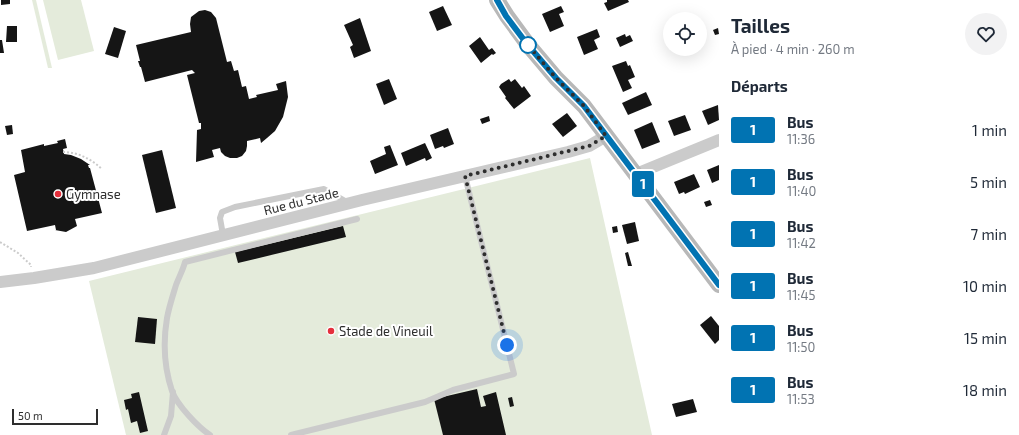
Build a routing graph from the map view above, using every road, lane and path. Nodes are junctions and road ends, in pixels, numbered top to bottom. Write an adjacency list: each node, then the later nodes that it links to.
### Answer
1 (498, 0): 2 (street)
2 (606, 136): 6 (street); 7 (street, Rue du Stade)
3 (719, 140): 6 (street)
4 (63, 152): 5 (path)
5 (102, 169)
6 (636, 174): 14 (street)
7 (465, 176): 8 (street, Rue du Stade); 18 (lane)
8 (349, 203): 10 (street, Rue du Stade); 10 (lane)
9 (356, 219): 15 (lane)
10 (223, 235): 12 (street, Rue du Stade)
11 (0, 242): 12 (path)
12 (34, 278): 13 (street, Rue du Stade)
13 (0, 282)
14 (719, 285)
15 (173, 392): 16 (lane); 17 (lane)
16 (164, 435)
17 (210, 435)
18 (291, 435)

